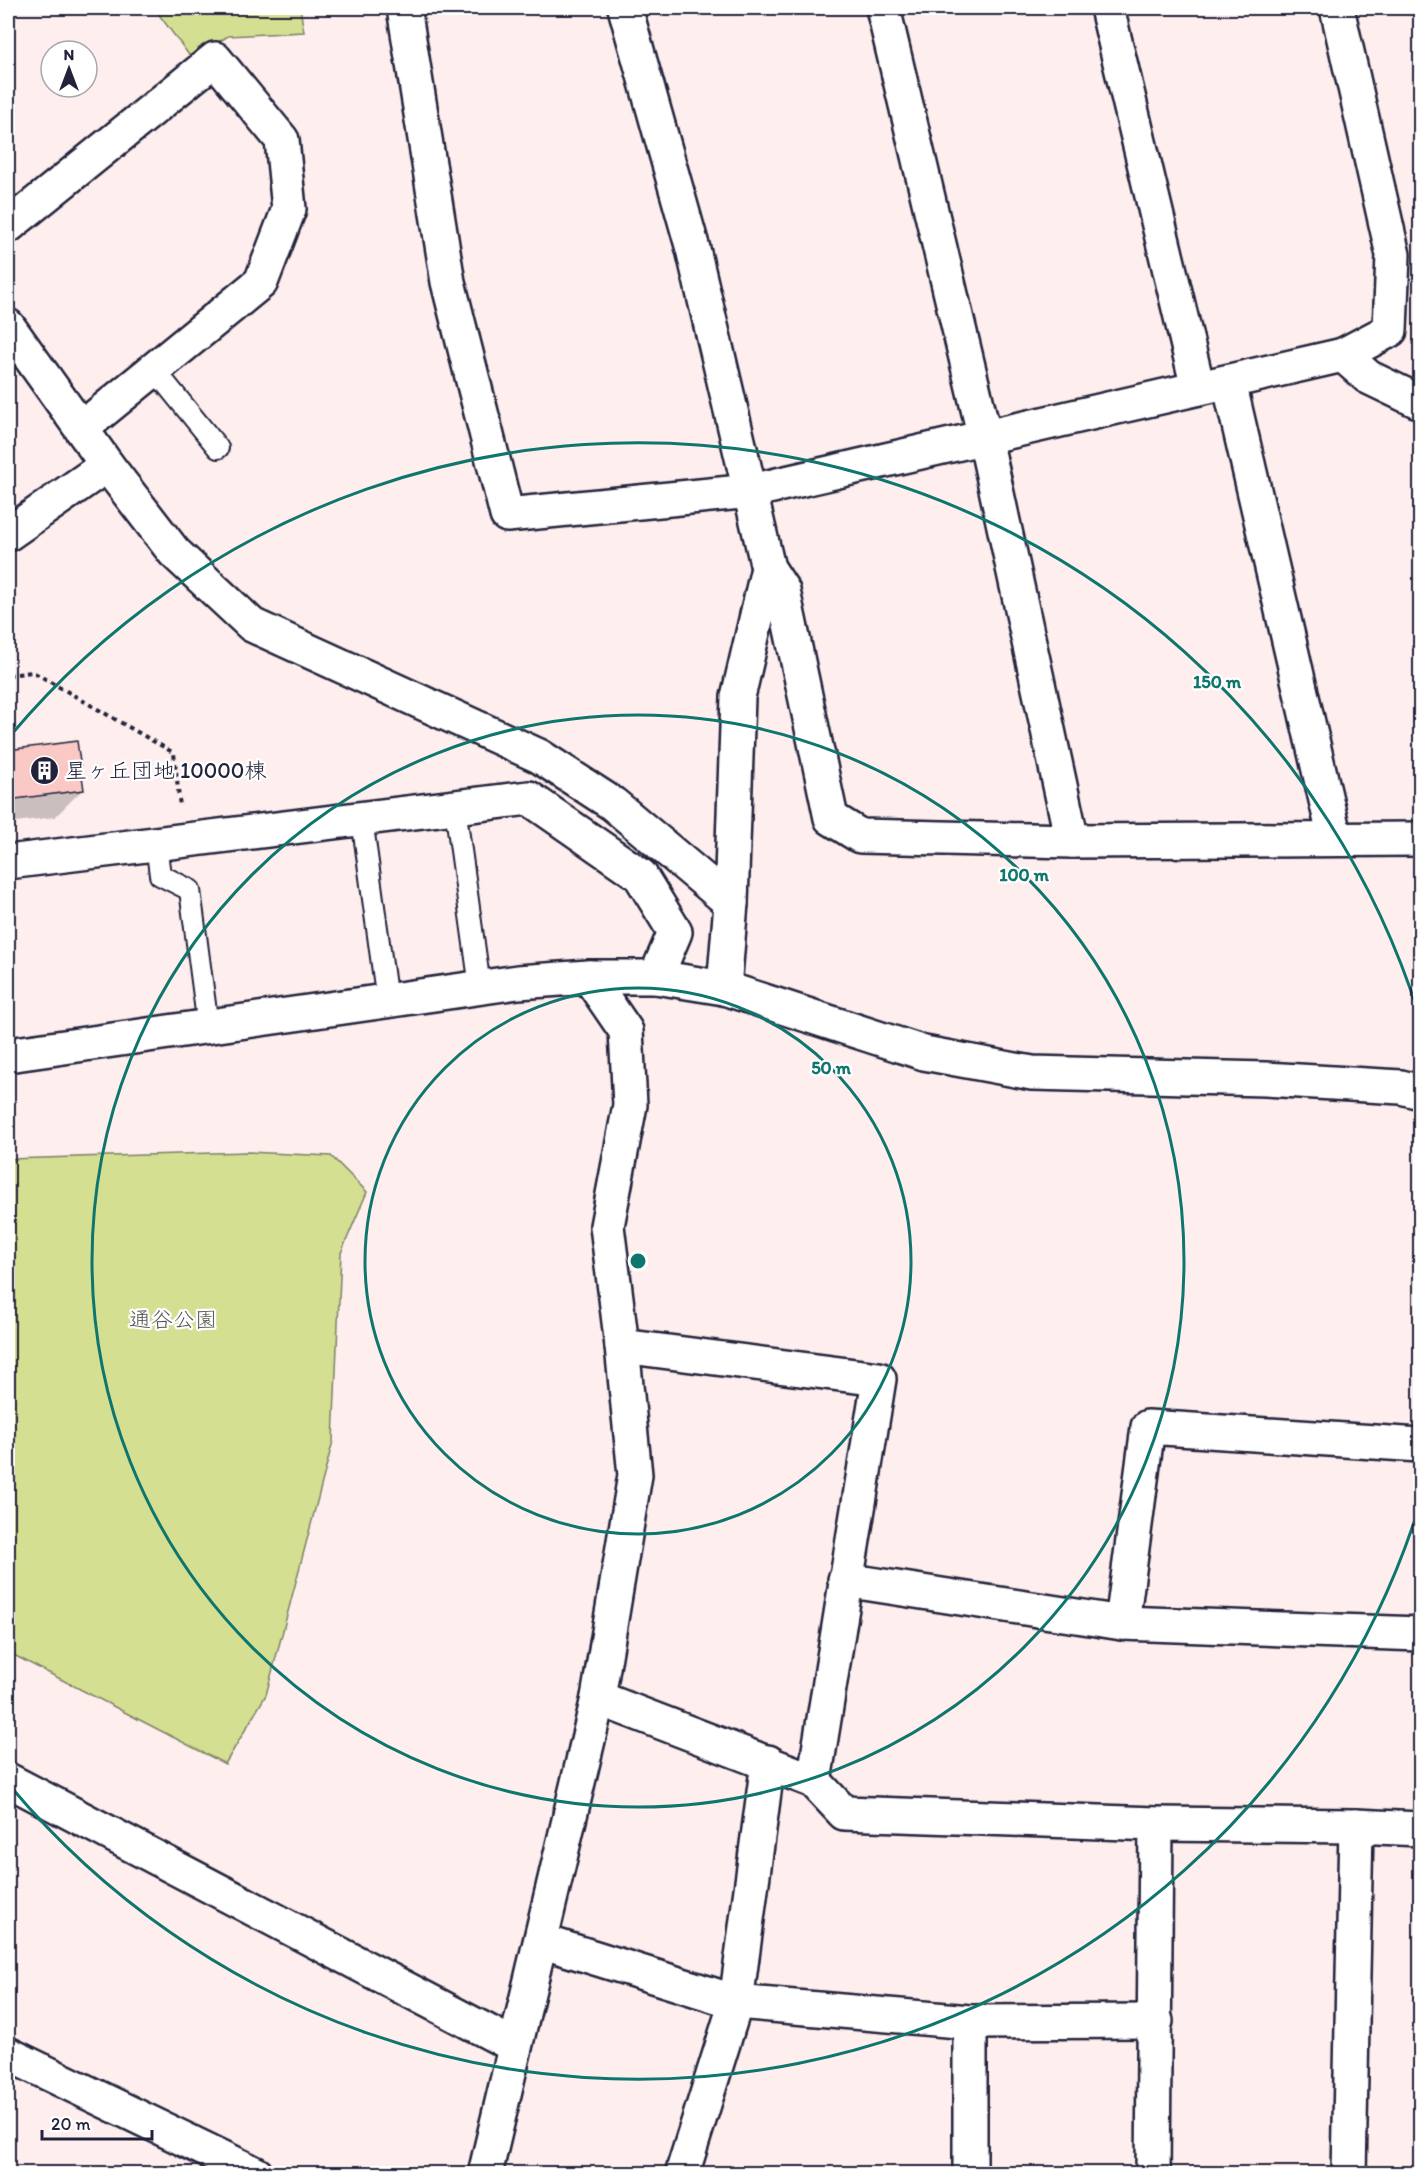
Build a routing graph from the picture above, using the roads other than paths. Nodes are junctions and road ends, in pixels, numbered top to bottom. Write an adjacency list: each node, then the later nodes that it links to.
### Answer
1 (404, 8): 17 (street)
2 (625, 8): 17 (street)
3 (883, 8): 14 (street)
4 (1107, 8): 11 (street)
5 (1337, 8): 8 (street)
6 (8, 226): 9 (street)
7 (8, 326): 13 (street)
8 (1343, 355): 10 (street); 12 (street)
9 (154, 369): 13 (street); 15 (lane)
10 (1229, 382): 11 (street); 22 (street)
11 (1198, 388): 14 (street)
12 (1420, 402)
13 (82, 428): 16 (street)
14 (985, 438): 17 (street); 24 (street)
15 (218, 448)
16 (107, 465): 18 (street); 27 (street)
17 (751, 490): 19 (street)
18 (8, 534)
19 (768, 568): 24 (street); 27 (street)
20 (455, 807): 21 (street); 29 (street); 30 (lane)
21 (362, 819): 25 (street); 32 (lane)
22 (1335, 839): 23 (street); 24 (street)
23 (1420, 839)
24 (1072, 841)
25 (170, 842): 26 (street); 33 (lane)
26 (8, 862)
27 (731, 903): 31 (street)
28 (589, 977): 29 (street); 30 (street); 36 (street)
29 (656, 977): 31 (street)
30 (480, 987): 32 (street)
31 (724, 988): 35 (street)
32 (387, 1000): 33 (street)
33 (208, 1027): 34 (street)
34 (8, 1055)
35 (1420, 1092)
36 (622, 1346): 38 (street); 41 (street)
37 (1420, 1445): 39 (street)
38 (845, 1580): 39 (street); 44 (street)
39 (1122, 1623): 40 (street)
40 (1420, 1634)
41 (598, 1698): 42 (street); 48 (street)
42 (768, 1762): 44 (street); 49 (street)
43 (8, 1780): 52 (street)
44 (814, 1781): 45 (street)
45 (1156, 1824): 46 (street); 50 (street)
46 (1356, 1826): 47 (street); 59 (street)
47 (1420, 1829)
48 (541, 1941): 49 (street); 52 (street)
49 (736, 2002): 51 (street); 56 (street)
50 (1156, 2021): 51 (street); 58 (street)
51 (970, 2022): 57 (street)
52 (514, 2046): 55 (street)
53 (8, 2054): 54 (street)
54 (256, 2174)
55 (485, 2174)
56 (682, 2174)
57 (970, 2174)
58 (1153, 2174)
59 (1349, 2174)

